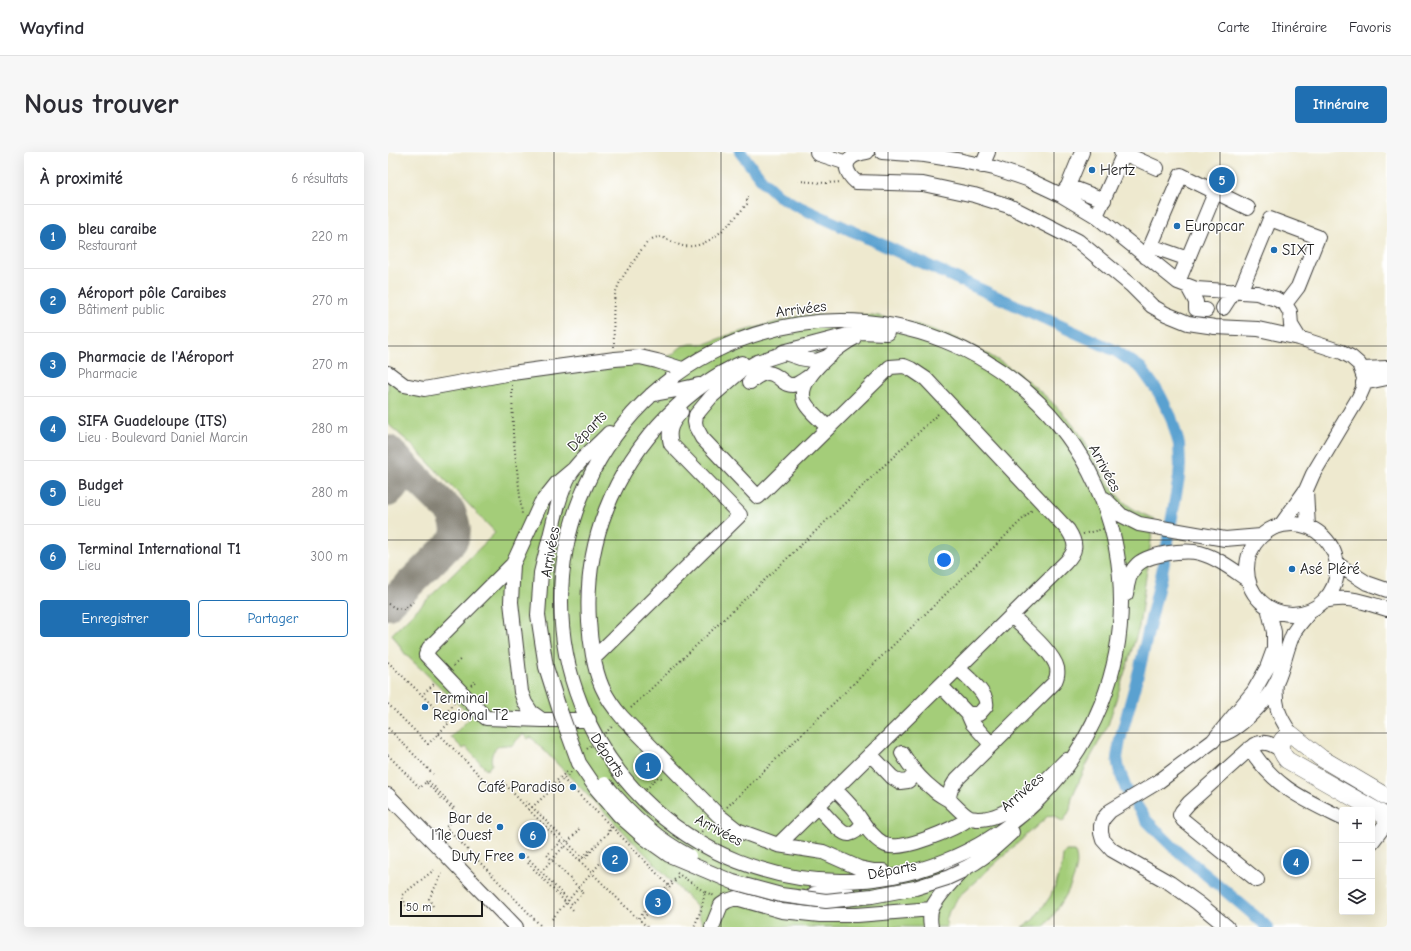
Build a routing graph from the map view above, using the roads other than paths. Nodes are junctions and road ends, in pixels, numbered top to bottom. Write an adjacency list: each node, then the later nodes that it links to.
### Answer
1 (817, 152): 6 (street)
2 (882, 152): 4 (street)
3 (1082, 152): 10 (street)
4 (906, 153): 7 (street)
5 (1123, 153): 9 (street); 12 (street)
6 (856, 155): 21 (street)
7 (948, 155): 8 (street)
8 (985, 156): 10 (street)
9 (1157, 168)
10 (1065, 191): 12 (street); 14 (street)
11 (1215, 193): 13 (street); 15 (street); 16 (street)
12 (1104, 200): 14 (street)
13 (1248, 208)
14 (1096, 216): 15 (street)
15 (1149, 251): 16 (street); 17 (street)
16 (1188, 259): 17 (street)
17 (1183, 284): 18 (street); 21 (street)
18 (1237, 291): 19 (street); 19 (street); 20 (street)
19 (1285, 304): 23 (street)
20 (1223, 308)
21 (1196, 324): 23 (street)
22 (865, 333): 24 (street); 25 (street); 26 (street)
23 (1299, 338): 30 (street)
24 (785, 352): 25 (street); 34 (street); 36 (street)
25 (830, 356): 31 (street)
26 (985, 361): 28 (street, Arrivées); 39 (street, Arrivées)
27 (1387, 368): 30 (street)
28 (682, 369): 29 (street); 35 (street, Arrivées)
29 (388, 373)
30 (1362, 376): 32 (street); 38 (street)
31 (808, 377): 33 (street); 36 (street)
32 (1387, 378)
33 (750, 382)
34 (702, 385): 35 (street); 54 (street); 54 (street)
35 (650, 395): 37 (street, Départs); 60 (street, Arrivées)
36 (828, 428): 52 (street)
37 (576, 467): 40 (street, Départs); 44 (street)
38 (1306, 490): 41 (street); 42 (street)
39 (1105, 499): 43 (street); 53 (street, Arrivées)
40 (558, 504): 87 (street, Départs, bridge); 87 (street, bridge)
41 (1281, 525): 42 (street); 43 (street)
42 (1308, 527): 45 (street)
43 (1261, 536): 46 (street)
44 (513, 564): 59 (street); 59 (street)
45 (1337, 564): 47 (street); 48 (street)
46 (1248, 580): 49 (street); 53 (street)
47 (1387, 590)
48 (1324, 601): 50 (street); 51 (street)
49 (1268, 608): 51 (street); 62 (street)
50 (1387, 609)
51 (1312, 610): 56 (street)
52 (1012, 616): 55 (street); 64 (street)
53 (1119, 640): 65 (street, Arrivées)
54 (594, 658): 84 (street)
55 (958, 668): 57 (street); 58 (street)
56 (1276, 682): 61 (street); 62 (street)
57 (941, 686): 58 (street); 63 (street)
58 (968, 714): 64 (street)
59 (542, 720): 60 (street)
60 (589, 720): 86 (street, Arrivées)
61 (1291, 734): 67 (main road); 74 (main road)
62 (1219, 735): 93 (street)
63 (888, 737): 68 (street); 69 (street)
64 (994, 741): 75 (street)
65 (1084, 743): 72 (street, Arrivées); 80 (street)
66 (1250, 748): 67 (street); 79 (street); 88 (street)
67 (1282, 752): 78 (main road)
68 (902, 753): 70 (street); 75 (street)
69 (870, 754): 70 (street); 71 (street)
70 (916, 772): 75 (street)
71 (835, 789): 76 (street); 77 (street)
72 (1051, 791): 86 (street, Arrivées); 87 (street, Départs)
73 (388, 795): 90 (street)
74 (1387, 797)
75 (950, 800): 80 (street)
76 (818, 806): 82 (street); 84 (street)
77 (853, 809): 82 (street); 85 (street)
78 (1387, 816)
79 (1339, 817)
80 (970, 818): 85 (street)
81 (1387, 822): 83 (street)
82 (862, 824): 85 (street)
83 (1375, 836)
84 (778, 845): 86 (street)
85 (895, 846)
86 (949, 859)
87 (962, 871): 89 (street)
88 (1257, 880)
89 (932, 909): 91 (street); 92 (street)
90 (516, 927)
91 (712, 927)
92 (931, 927)
93 (1227, 927)

